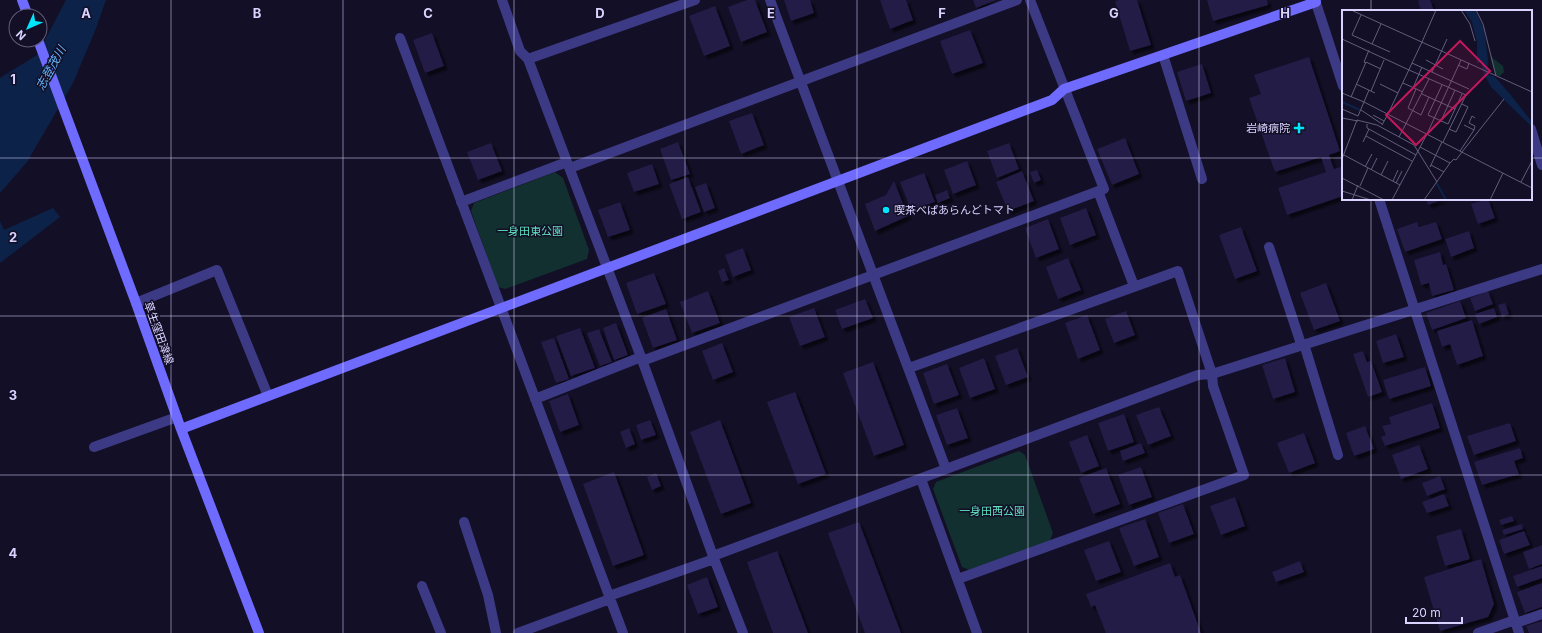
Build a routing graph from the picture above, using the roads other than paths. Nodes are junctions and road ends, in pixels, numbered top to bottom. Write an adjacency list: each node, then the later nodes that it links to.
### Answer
1 (502, 0): 10 (street)
2 (695, 0): 10 (street)
3 (770, 0): 11 (street)
4 (1017, 0): 11 (street)
5 (1030, 0): 13 (street)
6 (1317, 0): 9 (street); 12 (street)
7 (400, 38): 21 (street)
8 (41, 48): 27 (street, 草生窪田津線)
9 (1163, 55): 13 (street); 17 (street)
10 (528, 58): 15 (street)
11 (801, 81): 15 (street); 18 (street)
12 (1342, 83)
13 (1064, 89): 18 (street); 19 (street)
14 (1532, 132): 16 (street)
15 (568, 165): 21 (street); 23 (street)
16 (1542, 165)
17 (1202, 179)
18 (838, 181): 23 (street); 25 (street)
19 (1098, 190): 25 (street); 26 (street)
20 (1380, 200): 29 (street)
21 (461, 202): 28 (street)
22 (1269, 248): 30 (street)
23 (607, 268): 28 (street); 31 (street)
24 (1542, 268): 29 (street)
25 (873, 274): 31 (street); 32 (street)
26 (1134, 286): 32 (street); 33 (street)
27 (136, 303): 34 (street); 36 (street, 草生窪田津線)
28 (501, 308): 34 (street); 35 (street)
29 (1415, 310): 30 (street); 48 (street)
30 (1302, 344): 33 (street); 39 (street)
31 (641, 359): 35 (street); 43 (street)
32 (909, 368): 40 (street)
33 (1212, 374): 40 (street); 44 (street)
34 (268, 396): 37 (street)
35 (535, 399): 46 (street)
36 (177, 417): 37 (street, 草生窪田津線); 38 (street)
37 (181, 429): 49 (street, 草生窪田津線)
38 (94, 447)
39 (1338, 455)
40 (946, 469): 41 (street)
41 (921, 479): 43 (street); 44 (street)
42 (464, 522): 51 (street)
43 (714, 558): 46 (street); 54 (street)
44 (958, 579): 55 (street)
45 (422, 586): 50 (street)
46 (610, 597): 52 (street); 53 (street)
47 (1542, 614): 48 (street)
48 (1516, 621): 56 (street); 57 (street)
49 (259, 633)
50 (441, 633)
51 (496, 633)
52 (518, 633)
53 (623, 633)
54 (743, 633)
55 (976, 633)
56 (1478, 633)
57 (1519, 633)

